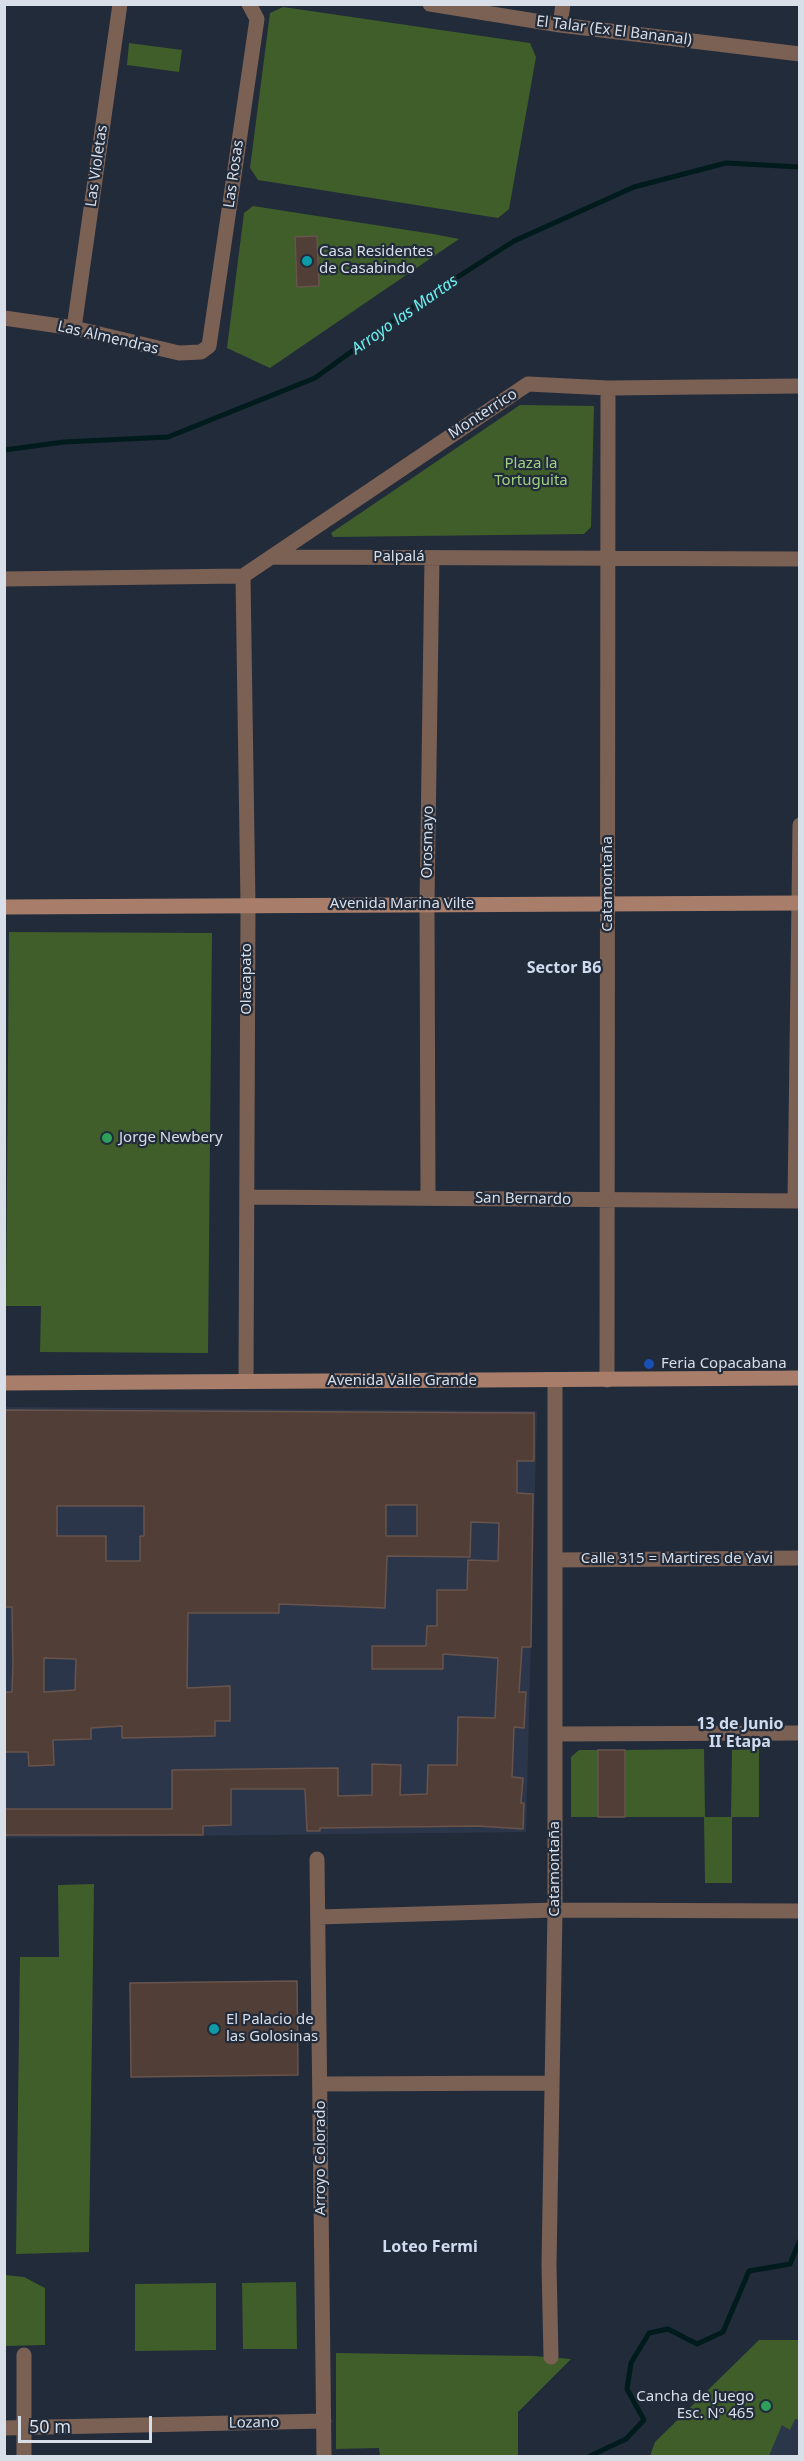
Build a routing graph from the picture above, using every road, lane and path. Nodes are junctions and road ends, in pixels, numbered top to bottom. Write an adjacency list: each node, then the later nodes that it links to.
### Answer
1 (120, 4): 8 (street, Las Violetas)
2 (249, 4): 9 (street, Las Rosas)
3 (430, 4): 5 (street, El Talar (Ex El Bananal))
4 (563, 4): 5 (street)
5 (560, 25): 6 (street, El Talar (Ex El Bananal))
6 (800, 54)
7 (4, 318): 8 (street, Las Almendras)
8 (74, 328): 9 (street, Las Almendras)
9 (209, 346)
10 (800, 386): 11 (street, Monterrico)
11 (608, 388): 12 (street, Monterrico); 14 (street, Catamontaña)
12 (273, 557): 13 (street, Palpalá); 16 (street)
13 (432, 558): 14 (street, Palpalá); 21 (street, Orosmayo)
14 (606, 559): 15 (street, Palpalá); 22 (street, Catamontaña)
15 (800, 560)
16 (243, 576): 17 (street); 20 (street, Olacapato)
17 (4, 579)
18 (800, 825): 19 (street)
19 (799, 903): 22 (street, Avenida Marina Vilte); 27 (street)
20 (248, 904): 21 (street, Avenida Marina Vilte); 23 (street, Avenida Marina Vilte); 24 (street, Olacapato)
21 (427, 904): 22 (street, Avenida Marina Vilte); 25 (street, Orosmayo)
22 (608, 904): 26 (street, Catamontaña)
23 (4, 907)
24 (247, 1197): 25 (street, San Bernardo); 31 (street, Olacapato)
25 (428, 1198): 26 (street, San Bernardo)
26 (607, 1200): 27 (street, San Bernardo); 30 (street, Catamontaña)
27 (797, 1201)
28 (800, 1378): 30 (street, Avenida Valle Grande)
29 (555, 1380): 30 (street, Avenida Valle Grande); 31 (street, Avenida Valle Grande); 34 (street, Catamontaña)
30 (608, 1380)
31 (246, 1381): 32 (street, Avenida Valle Grande)
32 (4, 1383)
33 (800, 1558): 34 (street, Calle 315 = Martires de Yavi)
34 (555, 1560): 36 (street, Catamontaña)
35 (800, 1733): 36 (street)
36 (555, 1734): 38 (street, Catamontaña)
37 (317, 1859): 40 (street, Arroyo Colorado)
38 (555, 1910): 39 (street); 40 (street); 41 (street, Catamontaña)
39 (800, 1911)
40 (318, 1917): 42 (street, Arroyo Colorado)
41 (552, 2083): 42 (street); 44 (street, Catamontaña)
42 (321, 2084): 45 (street, Arroyo Colorado)
43 (24, 2355): 46 (street)
44 (551, 2358)
45 (324, 2421): 46 (street, Lozano); 49 (street, Arroyo Colorado)
46 (23, 2427): 47 (street, Lozano); 48 (street)
47 (4, 2428)
48 (24, 2457)
49 (324, 2457)

